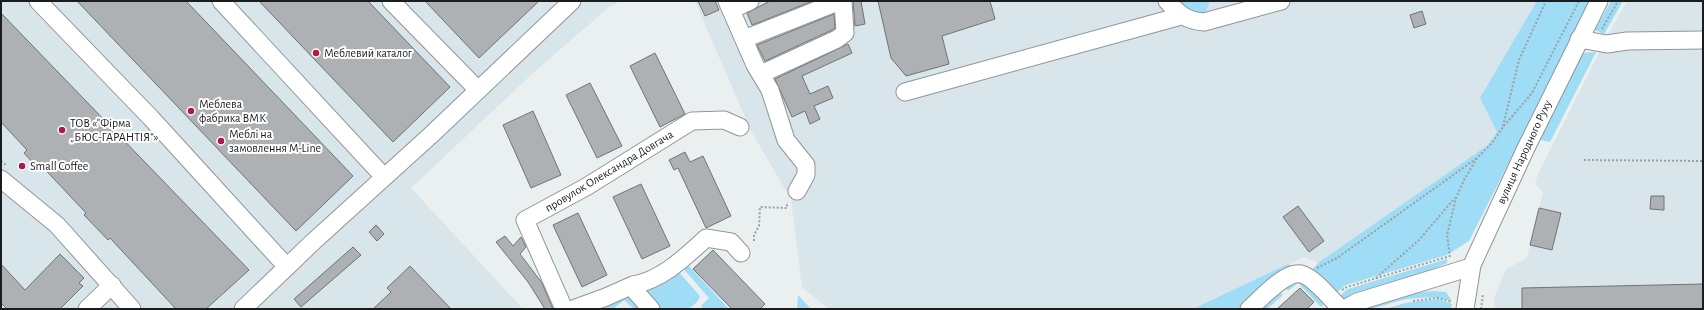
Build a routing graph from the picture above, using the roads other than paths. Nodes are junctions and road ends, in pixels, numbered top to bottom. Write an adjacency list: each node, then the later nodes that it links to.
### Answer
1 (38, 1): 23 (street)
2 (220, 1): 19 (street)
3 (391, 1): 16 (street)
4 (572, 1): 16 (street)
5 (750, 1): 10 (street)
6 (841, 1): 12 (street); 15 (street)
7 (1167, 1): 11 (street)
8 (1281, 1): 11 (street)
9 (1599, 1): 13 (street, вулиця Народного Руху)
10 (729, 6): 12 (street)
11 (1180, 16): 17 (street)
12 (744, 39): 15 (street)
13 (1579, 39): 14 (street); 24 (street, вулиця Народного Руху)
14 (1703, 40)
15 (761, 74): 21 (street)
16 (478, 90): 19 (street)
17 (905, 92)
18 (740, 127): 31 (street, провулок Олександра Довгача)
19 (384, 177): 23 (street)
20 (1, 179): 25 (street)
21 (797, 191)
22 (741, 253): 26 (street)
23 (287, 267): 30 (street)
24 (1472, 267): 27 (street, вулиця Народного Руху); 36 (street)
25 (112, 285): 28 (street); 29 (street)
26 (633, 285): 32 (street); 33 (street)
27 (1460, 306)
28 (87, 309)
29 (132, 309)
30 (243, 309)
31 (564, 309)
32 (573, 309)
33 (651, 309)
34 (1249, 309): 35 (street)
35 (1341, 309)
36 (1344, 309)

